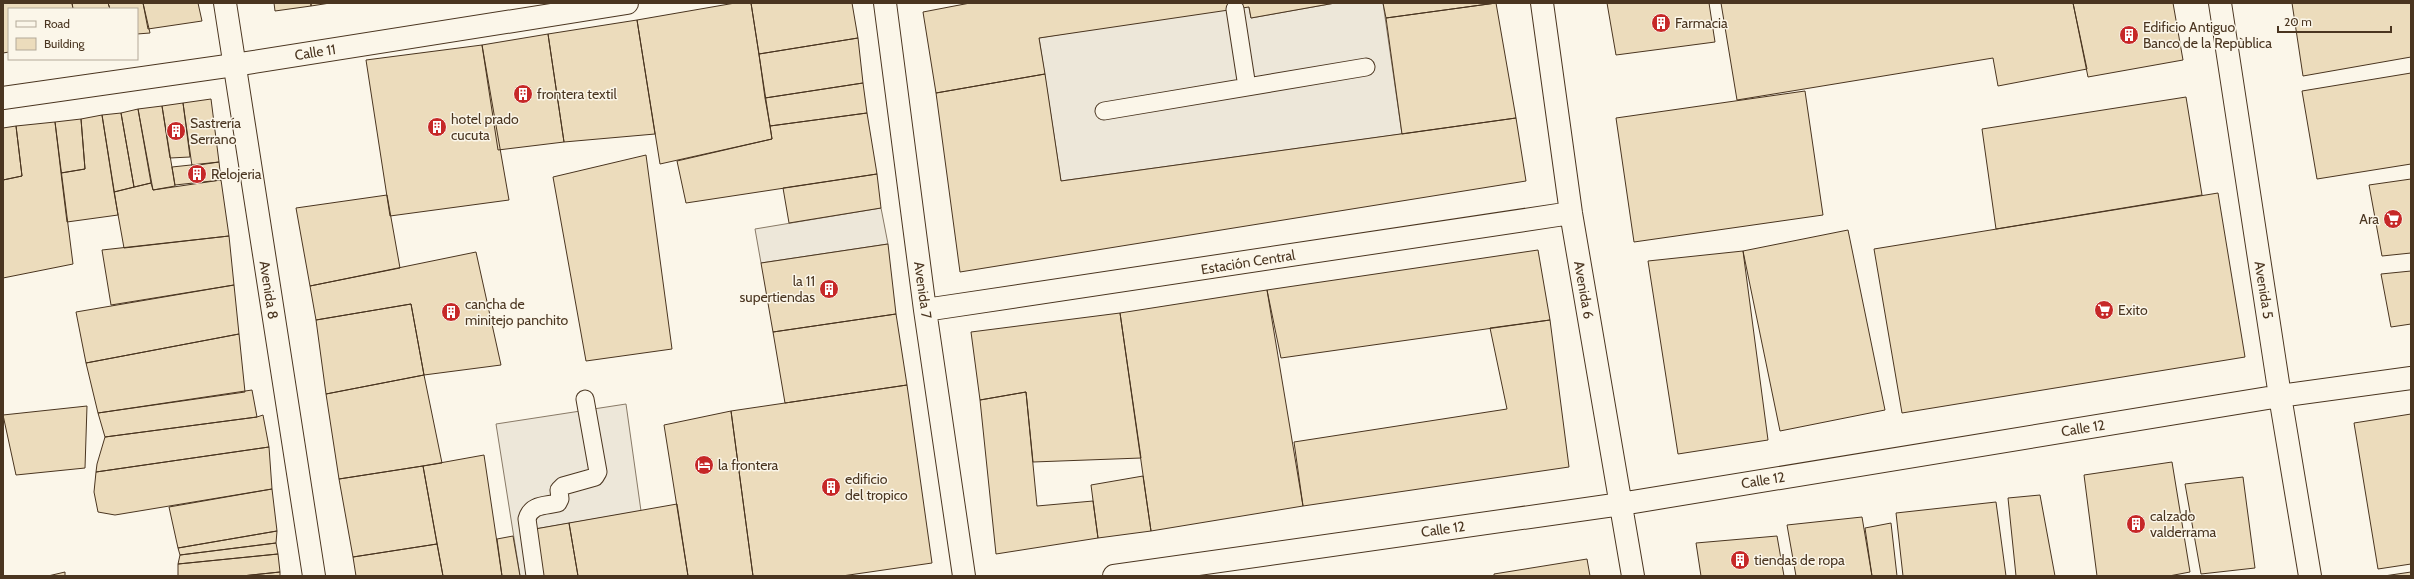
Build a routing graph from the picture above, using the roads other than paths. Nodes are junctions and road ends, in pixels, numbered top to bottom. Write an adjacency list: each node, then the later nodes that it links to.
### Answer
1 (225, 3): 8 (street, Avenida 8)
2 (627, 3): 6 (street, Calle 11)
3 (885, 3): 14 (street, Avenida 7)
4 (1542, 3): 13 (street, Avenida 6)
5 (2220, 3): 16 (street, Avenida 5)
6 (602, 5): 8 (street, Calle 11)
7 (1235, 8): 10 (lane)
8 (234, 65): 11 (street, Calle 11); 19 (street, Avenida 8)
9 (1366, 67): 10 (lane)
10 (1247, 87): 12 (lane)
11 (3, 98)
12 (1104, 111)
13 (1571, 213): 14 (street, Estación Central); 18 (street, Avenida 6)
14 (925, 310): 21 (street, Avenida 7)
15 (2411, 378): 16 (street, Calle 12)
16 (2280, 396): 18 (street, Calle 12); 24 (street, Avenida 5)
17 (585, 399): 20 (lane)
18 (1621, 504): 22 (street, Calle 12); 23 (street, Avenida 6)
19 (314, 576)
20 (535, 576)
21 (964, 576)
22 (1114, 576)
23 (1633, 576)
24 (2310, 576)

